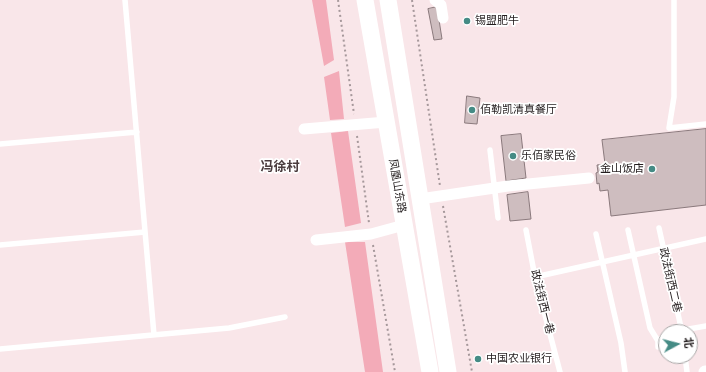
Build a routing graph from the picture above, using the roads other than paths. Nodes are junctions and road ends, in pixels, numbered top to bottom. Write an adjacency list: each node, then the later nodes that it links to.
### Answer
1 (125, 0): 10 (lane)
2 (365, 0): 7 (main road, 凤凰山东路)
3 (388, 0): 15 (main road, 凤凰山东路)
4 (435, 0): 6 (street)
5 (674, 0): 8 (lane)
6 (443, 18)
7 (386, 122): 9 (street); 17 (main road, 凤凰山东路)
8 (706, 124)
9 (304, 128)
10 (136, 132): 11 (lane); 21 (lane)
11 (0, 144)
12 (490, 150): 14 (lane)
13 (589, 178): 14 (street)
14 (494, 188): 15 (street); 16 (lane)
15 (420, 199): 36 (main road, 凤凰山东路)
16 (498, 218)
17 (404, 225): 24 (street); 35 (main road, 凤凰山东路)
18 (659, 228): 26 (lane, 政法街西二巷)
19 (526, 230): 29 (lane, 政法街西一巷)
20 (628, 230): 27 (lane)
21 (145, 232): 25 (lane); 32 (lane)
22 (596, 234): 28 (lane)
23 (706, 239): 26 (lane)
24 (316, 240)
25 (0, 245)
26 (663, 248): 27 (lane); 31 (lane, 政法街西二巷)
27 (634, 255): 28 (lane); 33 (lane)
28 (602, 262): 29 (lane); 38 (lane)
29 (535, 277): 37 (lane, 政法街西一巷)
30 (285, 317): 32 (lane)
31 (679, 324)
32 (154, 335): 34 (lane)
33 (658, 344)
34 (0, 349)
35 (430, 372)
36 (448, 372)
37 (560, 372)
38 (626, 372)

